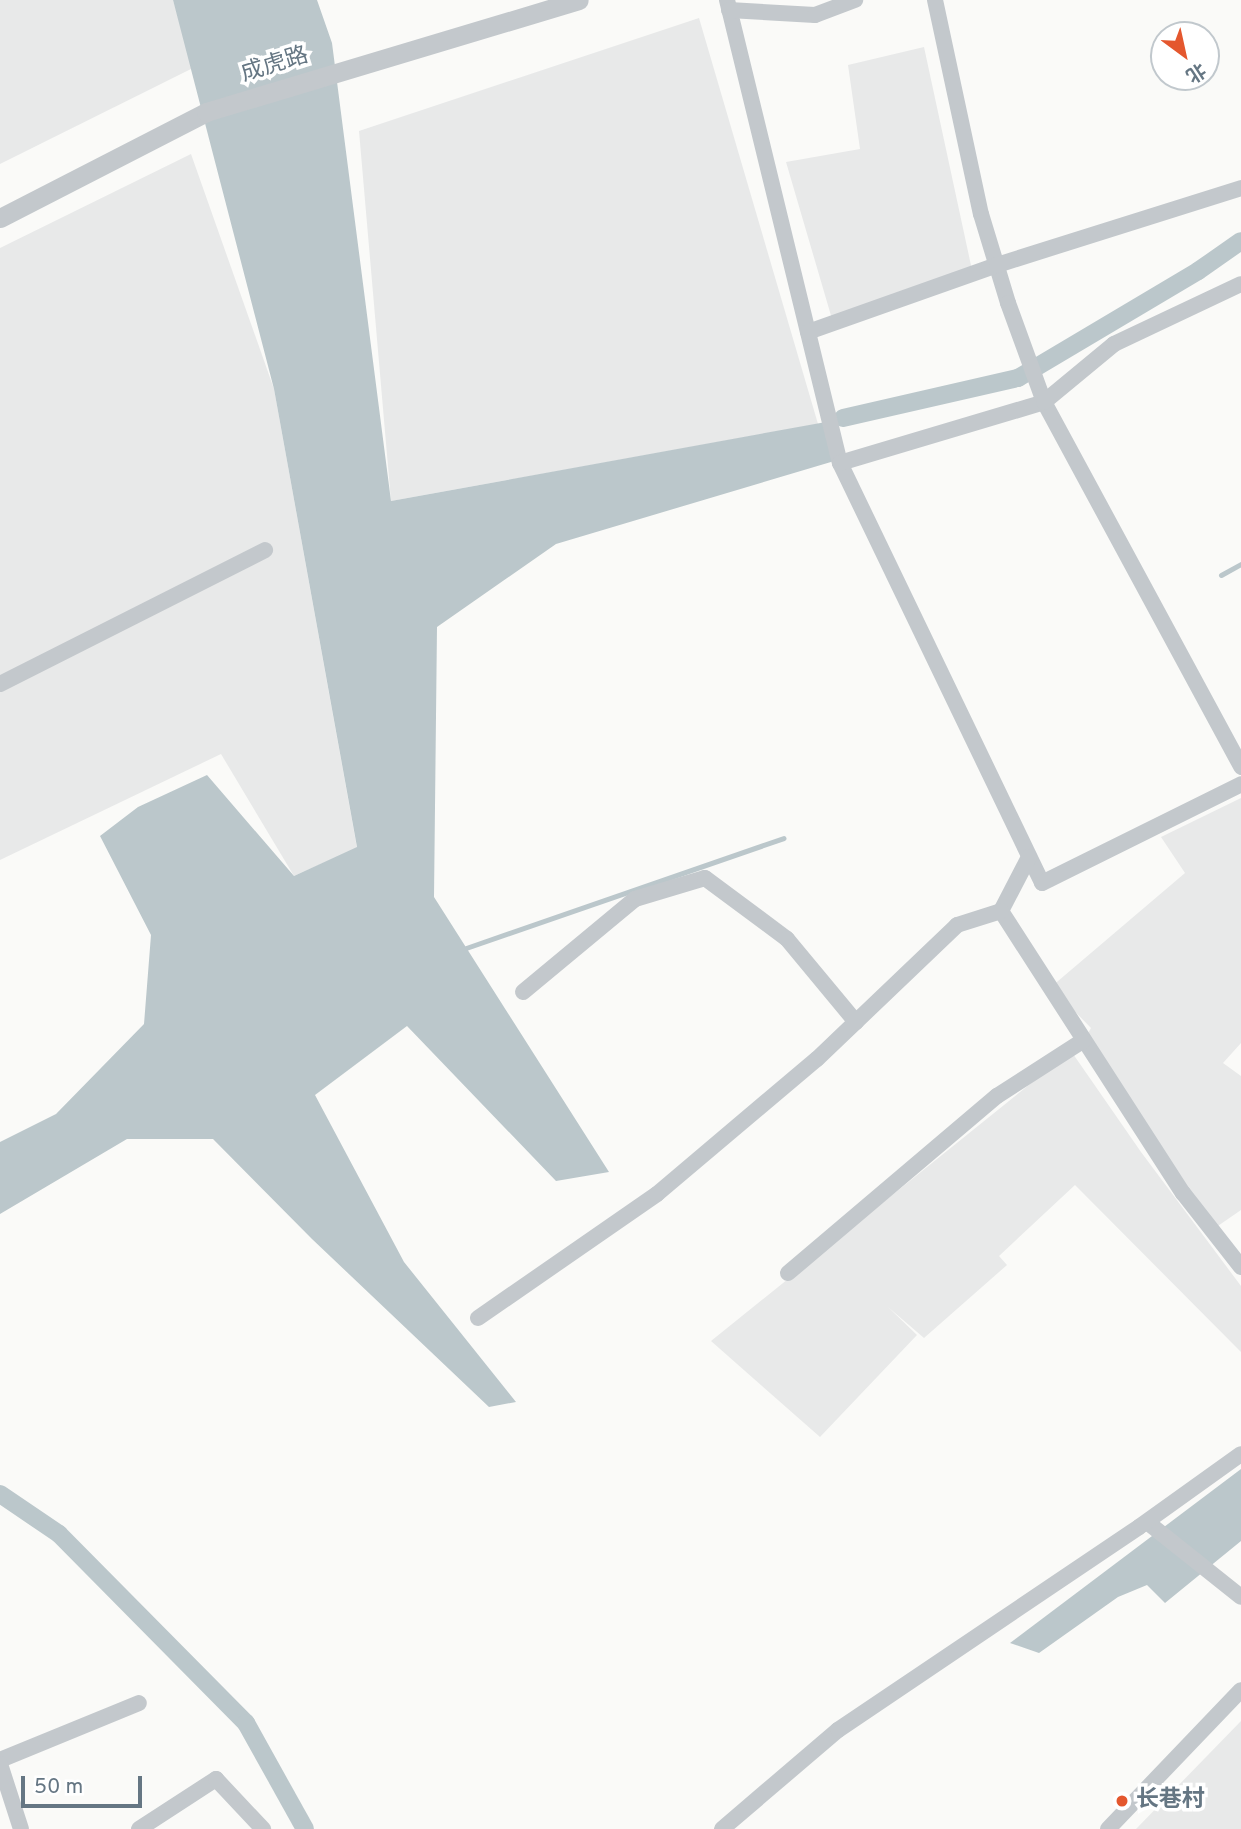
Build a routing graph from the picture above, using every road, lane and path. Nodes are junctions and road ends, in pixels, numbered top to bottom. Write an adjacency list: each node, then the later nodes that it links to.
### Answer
1 (579, 0): 6 (street, 成虎路)
2 (855, 0): 4 (street)
3 (935, 0): 7 (street)
4 (728, 5): 9 (street)
5 (1241, 188): 7 (street)
6 (0, 218)
7 (996, 265): 9 (street); 10 (street)
8 (1241, 284): 10 (street)
9 (808, 332): 11 (street)
10 (1044, 401): 11 (street); 14 (street)
11 (840, 463): 16 (street)
12 (265, 550): 13 (street)
13 (0, 684)
14 (1241, 767)
15 (1241, 784): 16 (street)
16 (1029, 857): 17 (street)
17 (1001, 911): 19 (street); 20 (street)
18 (523, 992): 19 (street)
19 (856, 1021): 23 (street)
20 (1084, 1040): 21 (street); 22 (street)
21 (1241, 1268)
22 (788, 1273)
23 (478, 1318)
24 (1241, 1454): 25 (street)
25 (1147, 1522): 26 (street); 33 (street)
26 (1241, 1597)
27 (1241, 1690): 34 (street)
28 (139, 1703): 29 (street)
29 (0, 1762): 30 (street)
30 (21, 1829)
31 (139, 1829): 32 (street)
32 (262, 1829)
33 (722, 1829)
34 (1108, 1829)

